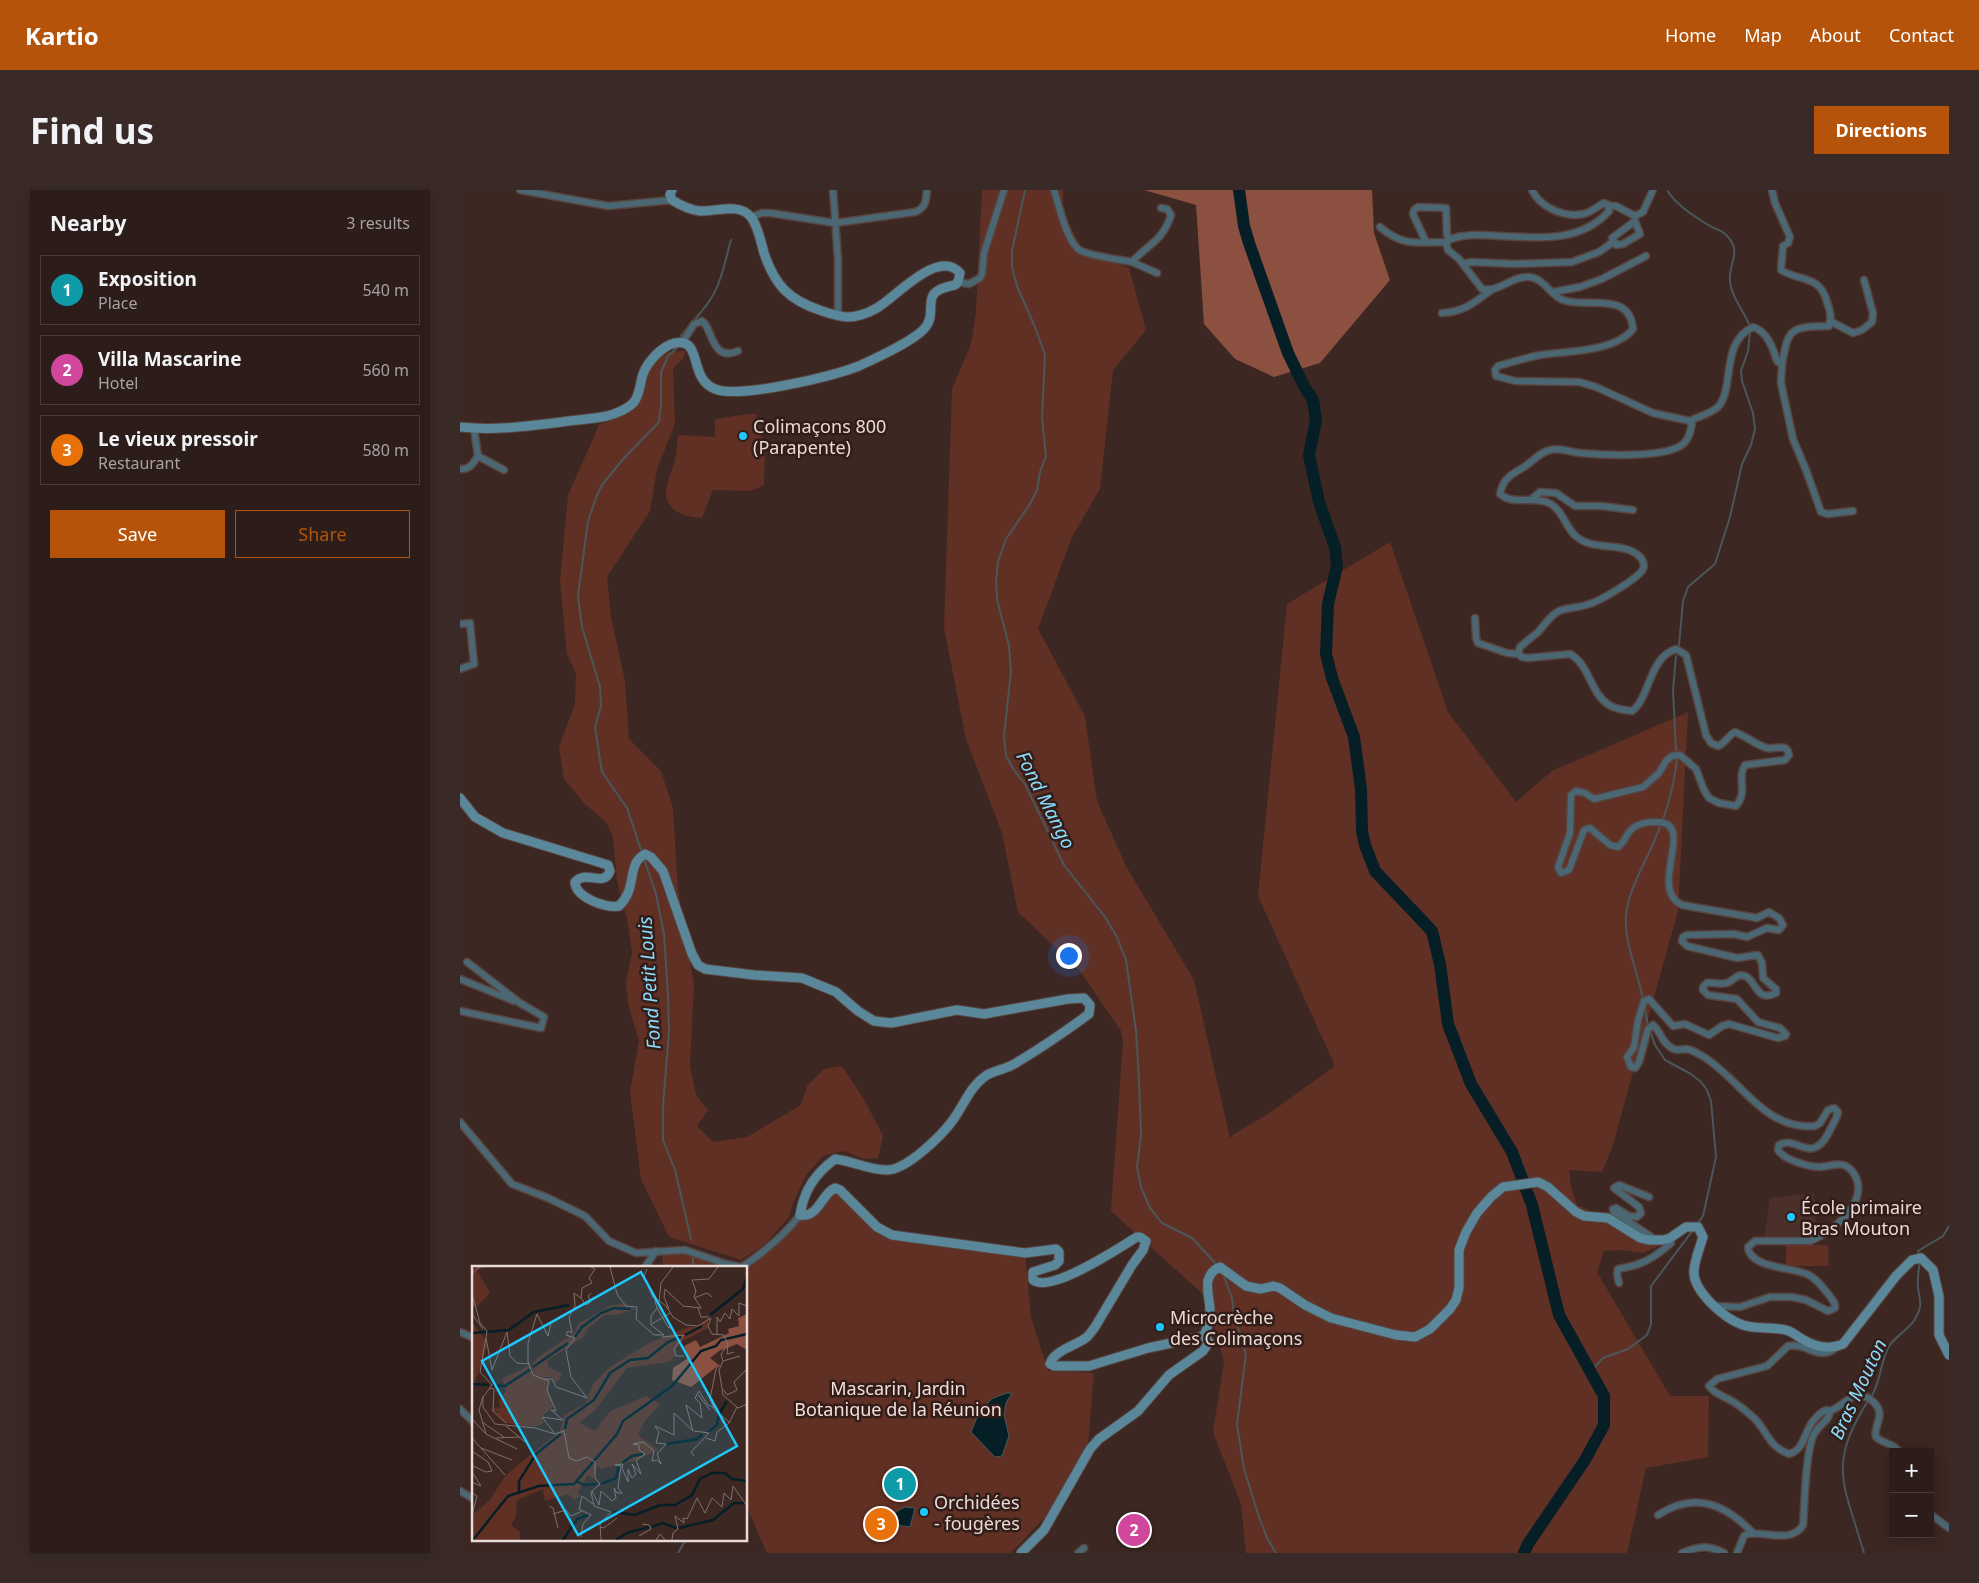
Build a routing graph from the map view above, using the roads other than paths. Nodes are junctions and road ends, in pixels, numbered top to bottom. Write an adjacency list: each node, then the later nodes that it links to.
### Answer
1 (520, 190): 10 (street)
2 (672, 190): 10 (main road)
3 (833, 190): 14 (street)
4 (927, 190): 14 (street)
5 (1004, 190): 24 (street)
6 (1054, 190): 20 (street)
7 (1532, 190): 11 (street)
8 (1653, 190): 11 (street)
9 (1772, 190): 29 (street)
10 (672, 200): 13 (main road)
11 (1609, 206): 16 (street)
12 (1161, 208): 20 (street)
13 (751, 217): 14 (street); 28 (main road)
14 (835, 223): 28 (street)
15 (1380, 227): 17 (street)
16 (1448, 241): 17 (street); 17 (street); 21 (street)
17 (1426, 242)
18 (1613, 242): 21 (street)
19 (1646, 256): 26 (street)
20 (1132, 262): 22 (street)
21 (1463, 264): 25 (street)
22 (1158, 273)
23 (1864, 280): 29 (street)
24 (958, 282): 28 (main road); 30 (main road)
25 (1490, 291): 26 (street); 27 (street)
26 (1553, 292): 33 (street)
27 (1442, 313)
28 (838, 316)
29 (1830, 321): 32 (street)
30 (682, 343): 31 (street); 35 (main road)
31 (738, 352)
32 (1782, 365): 33 (street); 41 (street)
33 (1690, 421): 39 (street)
34 (460, 427): 35 (main road)
35 (474, 428): 36 (street)
36 (478, 456): 37 (street); 38 (street)
37 (460, 469)
38 (504, 470)
39 (1532, 499): 40 (street); 44 (street)
40 (1633, 510)
41 (1853, 510)
42 (1475, 618): 44 (street)
43 (460, 624): 45 (street)
44 (1518, 654): 61 (street)
45 (460, 669)
46 (460, 798): 53 (main road)
47 (467, 962): 49 (street)
48 (460, 979): 49 (street)
49 (520, 1004): 50 (street)
50 (460, 1011)
51 (460, 1122): 56 (street)
52 (1649, 1197): 55 (street)
53 (800, 1215): 59 (street); 63 (main road)
54 (1670, 1238): 55 (main road); 60 (street); 61 (main road)
55 (1648, 1240): 63 (main road)
56 (656, 1251): 57 (street); 58 (street)
57 (646, 1266)
58 (736, 1266)
59 (743, 1266)
60 (1619, 1282)
61 (1713, 1306): 65 (main road)
62 (460, 1332): 64 (street)
63 (1204, 1336): 78 (main road)
64 (472, 1337)
65 (1838, 1347): 66 (main road); 68 (street)
66 (1949, 1355)
67 (460, 1410): 69 (street)
68 (1830, 1411): 70 (street); 76 (street)
69 (472, 1421)
70 (1896, 1448)
71 (460, 1491): 72 (street)
72 (472, 1498)
73 (1658, 1515): 76 (street)
74 (1934, 1517): 75 (street)
75 (1949, 1528)
76 (1753, 1533): 82 (street)
77 (1084, 1548): 79 (street)
78 (1021, 1553)
79 (1078, 1553)
80 (1682, 1553): 81 (street)
81 (1724, 1553)
82 (1736, 1553)

